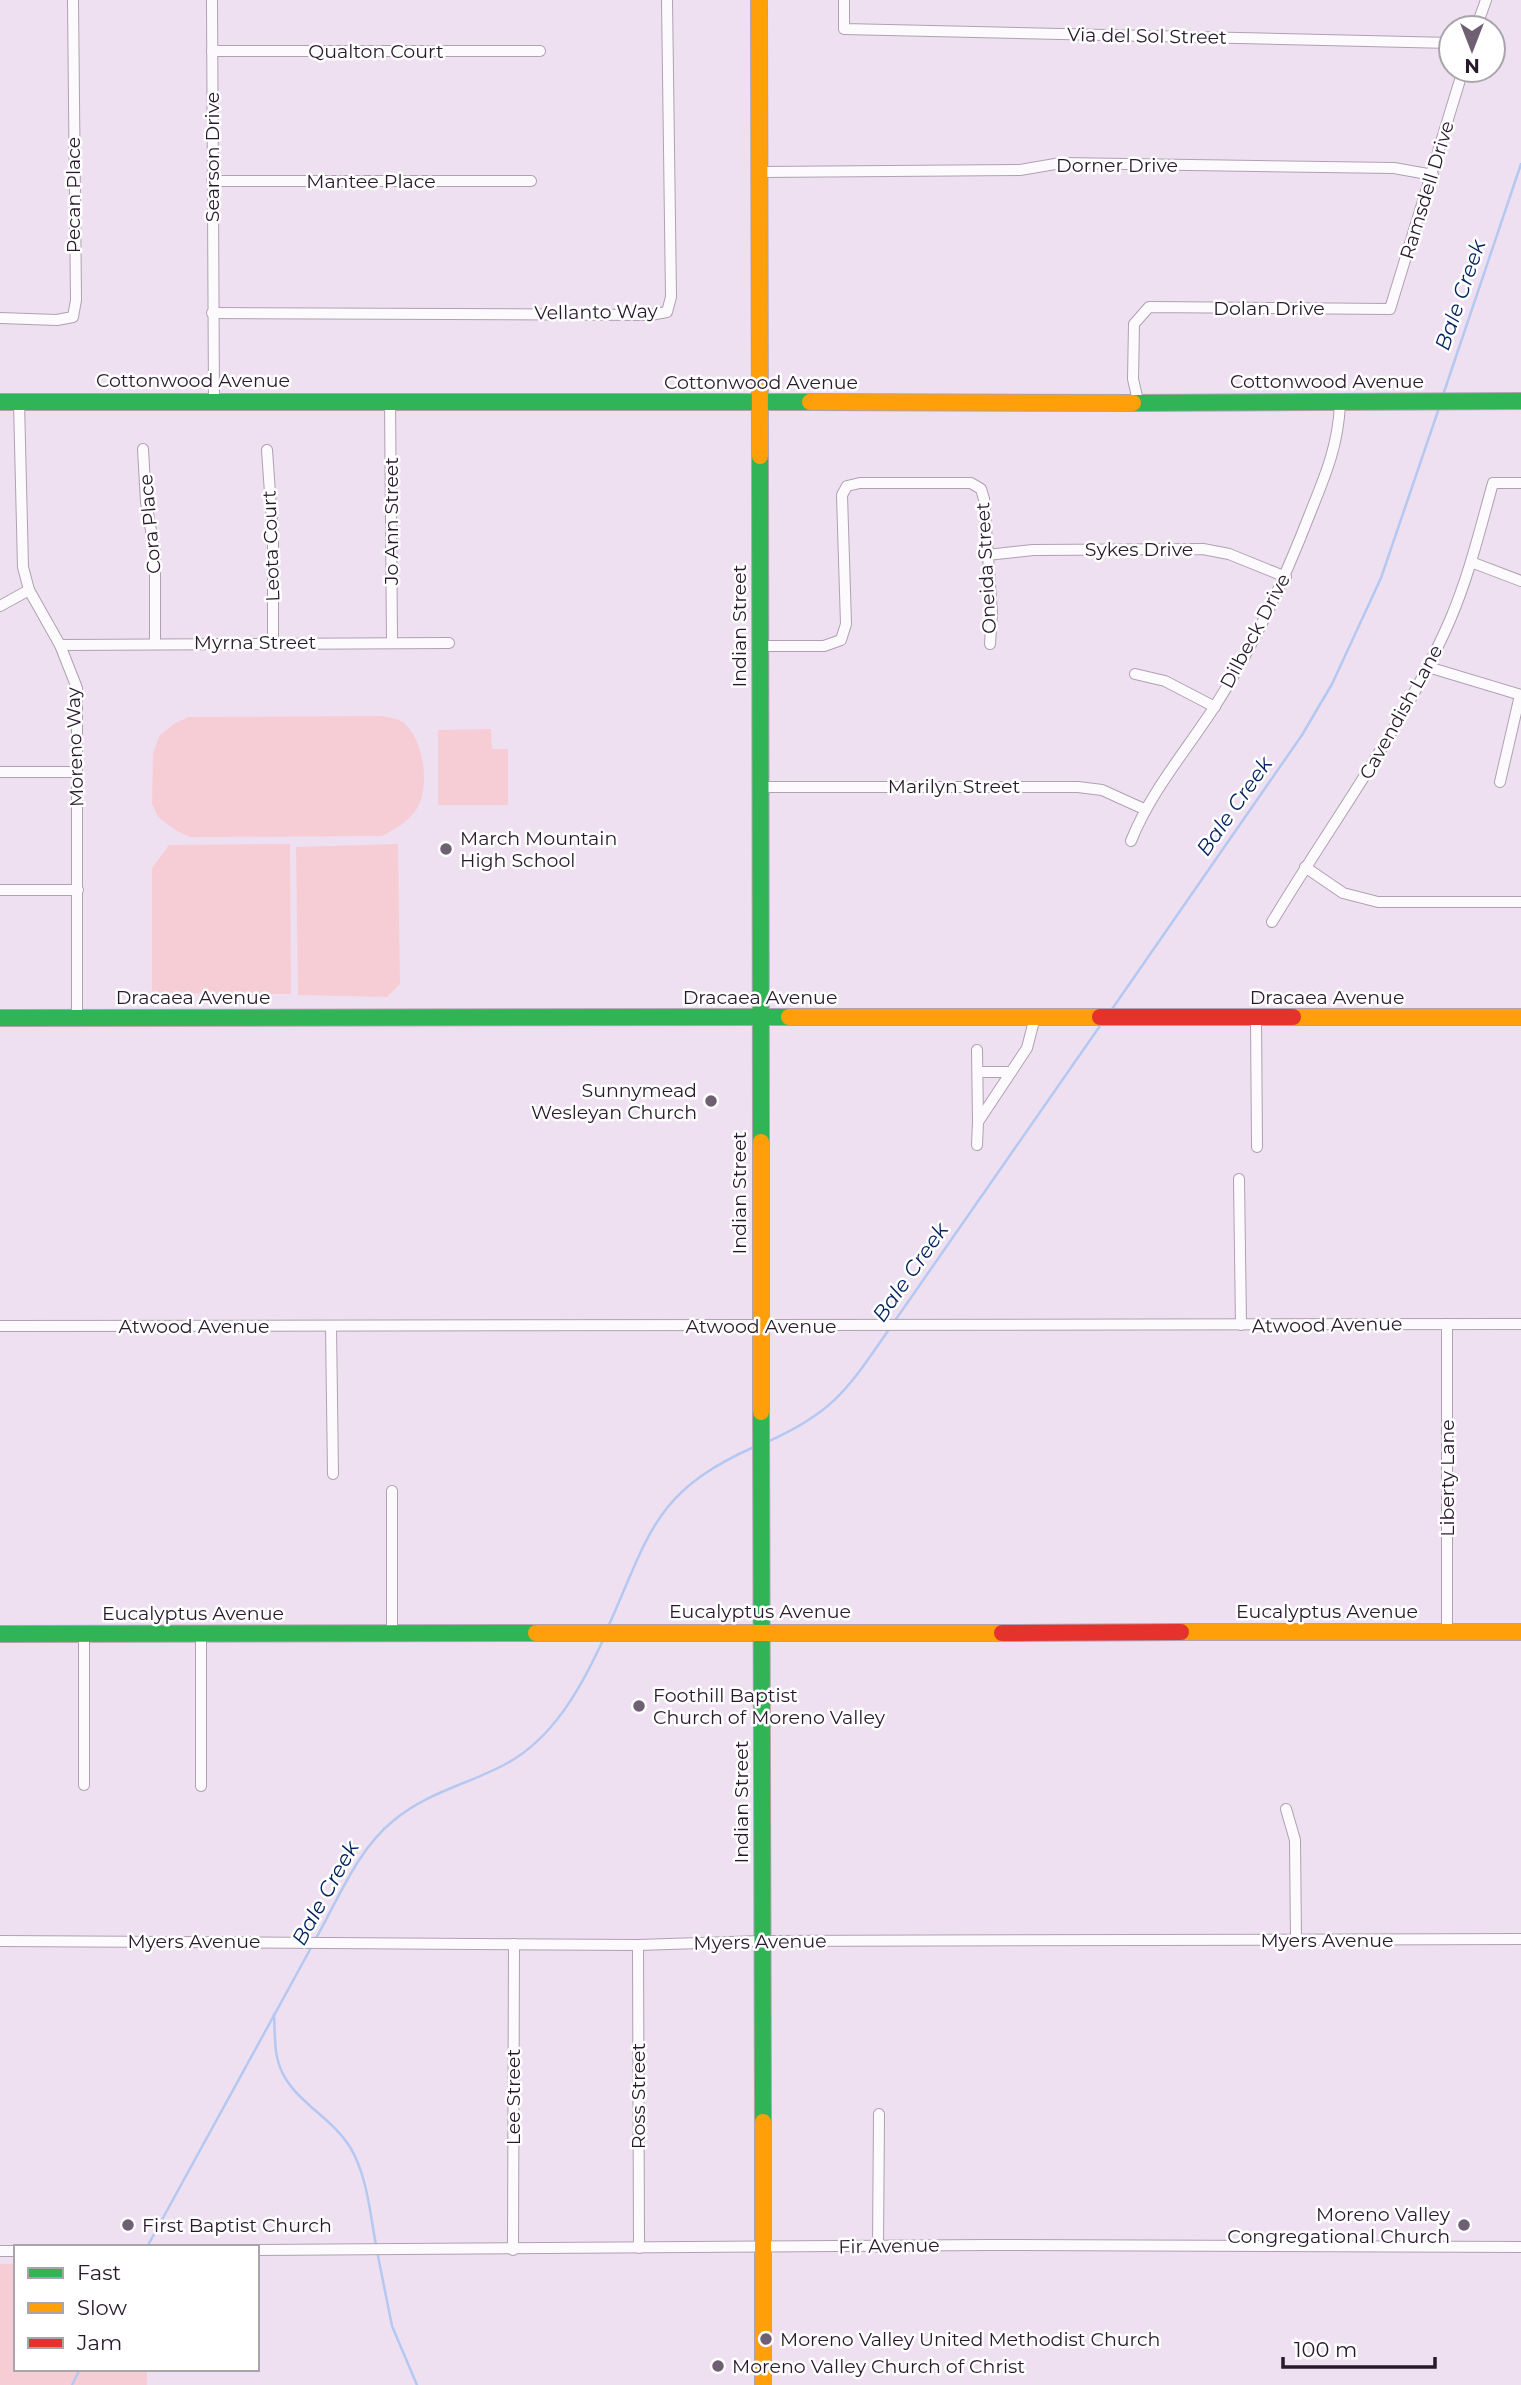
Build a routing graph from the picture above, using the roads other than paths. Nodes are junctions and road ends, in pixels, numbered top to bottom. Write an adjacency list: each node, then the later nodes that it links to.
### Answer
1 (73, 0): 16 (street, Pecan Place)
2 (212, 0): 7 (street, Searson Drive)
3 (667, 0): 15 (street, Vellanto Way)
4 (759, 0): 10 (street, Indian Street)
5 (844, 0): 6 (street, Via del Sol Street)
6 (1437, 43)
7 (212, 51): 8 (street, Qualton Court); 12 (street, Searson Drive)
8 (540, 51)
9 (1459, 84): 11 (street, Ramsdell Drive)
10 (759, 172): 11 (street, Dorner Drive); 23 (street, Indian Street)
11 (1433, 174): 14 (street, Ramsdell Drive)
12 (212, 181): 13 (street, Mantee Place); 15 (street, Searson Drive)
13 (531, 181)
14 (1390, 309): 19 (street, Dolan Drive)
15 (212, 313): 17 (street, Searson Drive)
16 (0, 318)
17 (214, 401): 18 (street, Cottonwood Avenue); 22 (street, Cottonwood Avenue)
18 (390, 401): 23 (street, Cottonwood Avenue); 36 (street, Jo Ann Street)
19 (1138, 401): 23 (street, Cottonwood Avenue); 24 (street, Cottonwood Avenue)
20 (1521, 401): 24 (street, Cottonwood Avenue)
21 (0, 402): 22 (street, Cottonwood Avenue)
22 (19, 402): 32 (street, Moreno Way)
23 (759, 403): 40 (street, Indian Street)
24 (1340, 404): 30 (street, Dilbeck Drive)
25 (143, 449): 34 (street, Cora Place)
26 (267, 450): 35 (street, Leota Court)
27 (1521, 483): 29 (street, Cavendish Lane)
28 (988, 555): 30 (street, Sykes Drive); 38 (street, Oneida Street); 40 (street, Oneida Street)
29 (1471, 562): 31 (street); 41 (street, Cavendish Lane)
30 (1286, 577): 44 (street, Dilbeck Drive)
31 (1521, 581)
32 (29, 590): 33 (street); 39 (street, Moreno Way)
33 (0, 606)
34 (155, 642): 35 (street, Myrna Street); 39 (street, Myrna Street)
35 (272, 642): 36 (street, Myrna Street)
36 (392, 642): 37 (street, Myrna Street)
37 (449, 643)
38 (990, 644)
39 (60, 645): 46 (street, Moreno Way)
40 (760, 646): 48 (street, Indian Street)
41 (1428, 667): 43 (street); 51 (street, Cavendish Lane)
42 (1135, 674): 44 (street)
43 (1520, 695): 47 (street)
44 (1215, 707): 49 (street, Dilbeck Drive)
45 (0, 772): 46 (street)
46 (77, 772): 53 (street, Moreno Way)
47 (1500, 782)
48 (760, 787): 49 (street, Marilyn Street); 60 (street, Indian Street)
49 (1144, 809): 50 (street, Dilbeck Drive)
50 (1131, 841)
51 (1305, 867): 54 (street); 55 (street, Cavendish Lane)
52 (0, 890): 53 (street)
53 (78, 890): 59 (street, Moreno Way)
54 (1521, 902)
55 (1272, 922)
56 (1035, 1017): 60 (street, Dracaea Avenue); 61 (street, Dracaea Avenue); 64 (street)
57 (1521, 1017): 61 (street, Dracaea Avenue)
58 (0, 1018): 59 (street, Dracaea Avenue)
59 (77, 1018): 60 (street, Dracaea Avenue)
60 (760, 1018): 74 (street, Indian Street)
61 (1256, 1018): 67 (street)
62 (977, 1050): 63 (street)
63 (978, 1072): 64 (street); 65 (street)
64 (1011, 1072): 65 (street)
65 (978, 1122): 66 (street)
66 (977, 1145)
67 (1257, 1147)
68 (1239, 1180): 71 (street)
69 (1447, 1324): 70 (street, Atwood Avenue); 71 (street, Atwood Avenue); 78 (street, Liberty Lane)
70 (1521, 1324)
71 (1241, 1325): 74 (street, Atwood Avenue)
72 (0, 1326): 73 (street, Atwood Avenue)
73 (331, 1326): 74 (street, Atwood Avenue); 75 (street)
74 (761, 1326): 77 (street, Indian Street)
75 (333, 1474)
76 (392, 1491): 80 (street)
77 (762, 1632): 78 (street, Eucalyptus Avenue); 80 (street, Eucalyptus Avenue); 90 (street, Indian Street)
78 (1447, 1632): 79 (street, Eucalyptus Avenue)
79 (1521, 1632)
80 (392, 1633): 83 (street, Eucalyptus Avenue)
81 (0, 1634): 82 (street, Eucalyptus Avenue)
82 (84, 1634): 83 (street, Eucalyptus Avenue); 84 (street)
83 (201, 1634): 85 (street)
84 (84, 1784)
85 (201, 1786)
86 (1286, 1809): 88 (street)
87 (1521, 1939): 88 (street, Myers Avenue)
88 (1296, 1940): 90 (street, Myers Avenue)
89 (0, 1941): 91 (street, Myers Avenue)
90 (762, 1941): 92 (street, Myers Avenue); 97 (street, Indian Street)
91 (514, 1944): 92 (street, Myers Avenue); 99 (street, Lee Street)
92 (638, 1945): 96 (street, Ross Street)
93 (879, 2114): 94 (street)
94 (878, 2246): 95 (street, Fir Avenue); 97 (street, Fir Avenue)
95 (1521, 2247)
96 (639, 2248): 97 (street, Fir Avenue); 99 (street, Fir Avenue)
97 (763, 2248): 100 (street, Indian Street)
98 (259, 2250): 99 (street, Fir Avenue)
99 (513, 2250)
100 (763, 2385)

